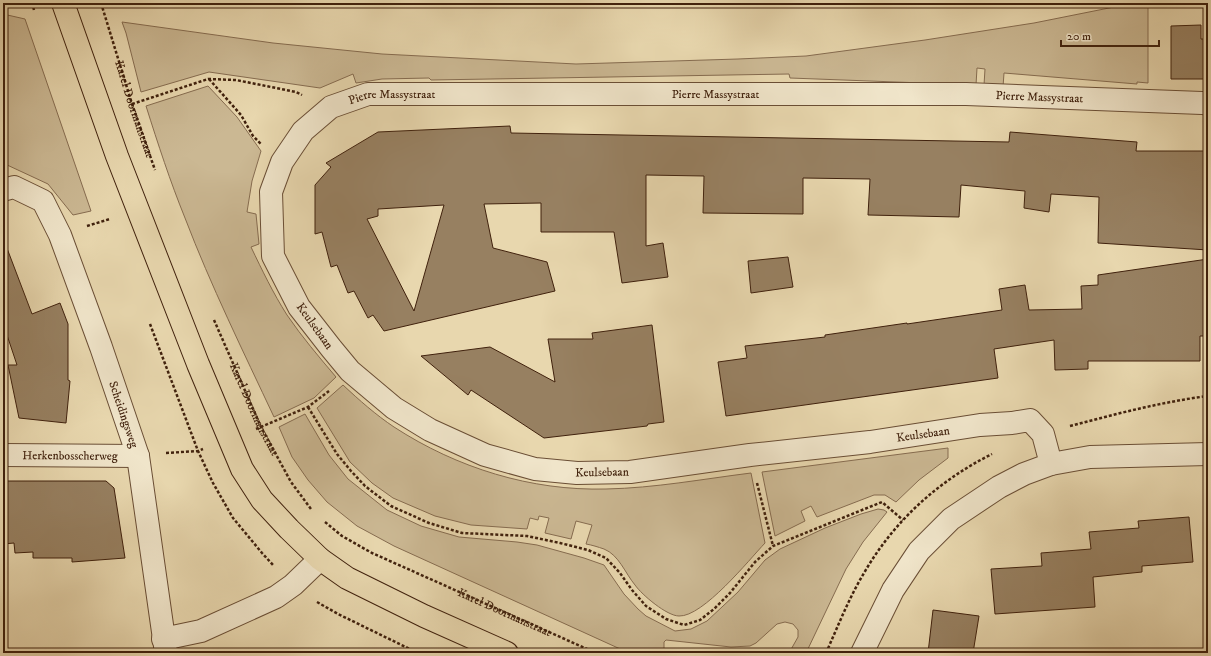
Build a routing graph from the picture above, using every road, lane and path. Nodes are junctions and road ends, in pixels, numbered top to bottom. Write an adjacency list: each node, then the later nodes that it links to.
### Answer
1 (101, 3): 4 (path, Karel Doormanstraat)
2 (66, 12): 24 (main road)
3 (208, 79): 4 (path); 6 (path); 7 (path)
4 (132, 104): 8 (path, Karel Doormanstraat)
5 (1208, 104): 6 (street, Pierre Massystraat)
6 (331, 107): 7 (street, Pierre Massystraat)
7 (282, 162): 10 (street, Pierre Massystraat)
8 (156, 171)
9 (3, 190): 18 (street, Scheidingsweg)
10 (271, 192): 17 (street, Keulsebaan)
11 (212, 316): 20 (path, Karel Doormanstraat)
12 (1208, 396): 14 (path)
13 (308, 407): 23 (path)
14 (1043, 434): 17 (street, Keulsebaan); 19 (street)
15 (1208, 454): 19 (street)
16 (3, 455): 18 (street, Herkenbosscherweg)
17 (750, 455): 23 (path)
18 (138, 456): 25 (street, Scheidingsweg)
19 (1050, 464): 28 (street)
20 (314, 512)
21 (320, 517): 27 (path, Karel Doormanstraat)
22 (903, 520): 23 (path)
23 (773, 546)
24 (320, 559): 25 (street, Scheidingsweg); 26 (main road)
25 (164, 646)
26 (507, 653)
27 (596, 653)
28 (862, 653)

